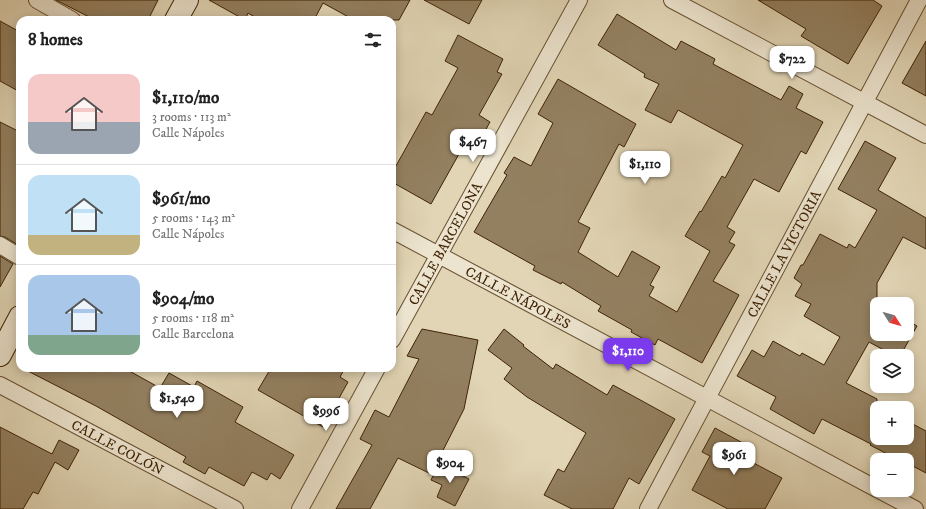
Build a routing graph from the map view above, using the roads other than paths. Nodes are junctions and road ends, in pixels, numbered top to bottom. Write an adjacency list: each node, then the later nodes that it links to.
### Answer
1 (37, 0): 6 (street)
2 (187, 0): 7 (street)
3 (579, 0): 13 (street, CALLE BARCELONA)
4 (672, 0): 8 (street)
5 (919, 0): 8 (street, CALLE LA VICTORIA)
6 (65, 16)
7 (178, 16)
8 (865, 103): 9 (street); 19 (street, CALLE LA VICTORIA)
9 (926, 135)
10 (396, 232): 13 (street, CALLE NÁPOLES)
11 (0, 245): 12 (street)
12 (16, 255)
13 (439, 255): 15 (street, CALLE BARCELONA); 19 (street, CALLE NÁPOLES)
14 (16, 325): 16 (street)
15 (396, 333)
16 (0, 355)
17 (374, 372): 23 (street)
18 (0, 385): 22 (street, CALLE COLÓN)
19 (707, 399): 20 (street, CALLE NÁPOLES); 24 (street, CALLE LA VICTORIA)
20 (870, 486)
21 (892, 497): 25 (street, CALLE NÁPOLES)
22 (235, 509)
23 (300, 509)
24 (648, 509)
25 (915, 509)

